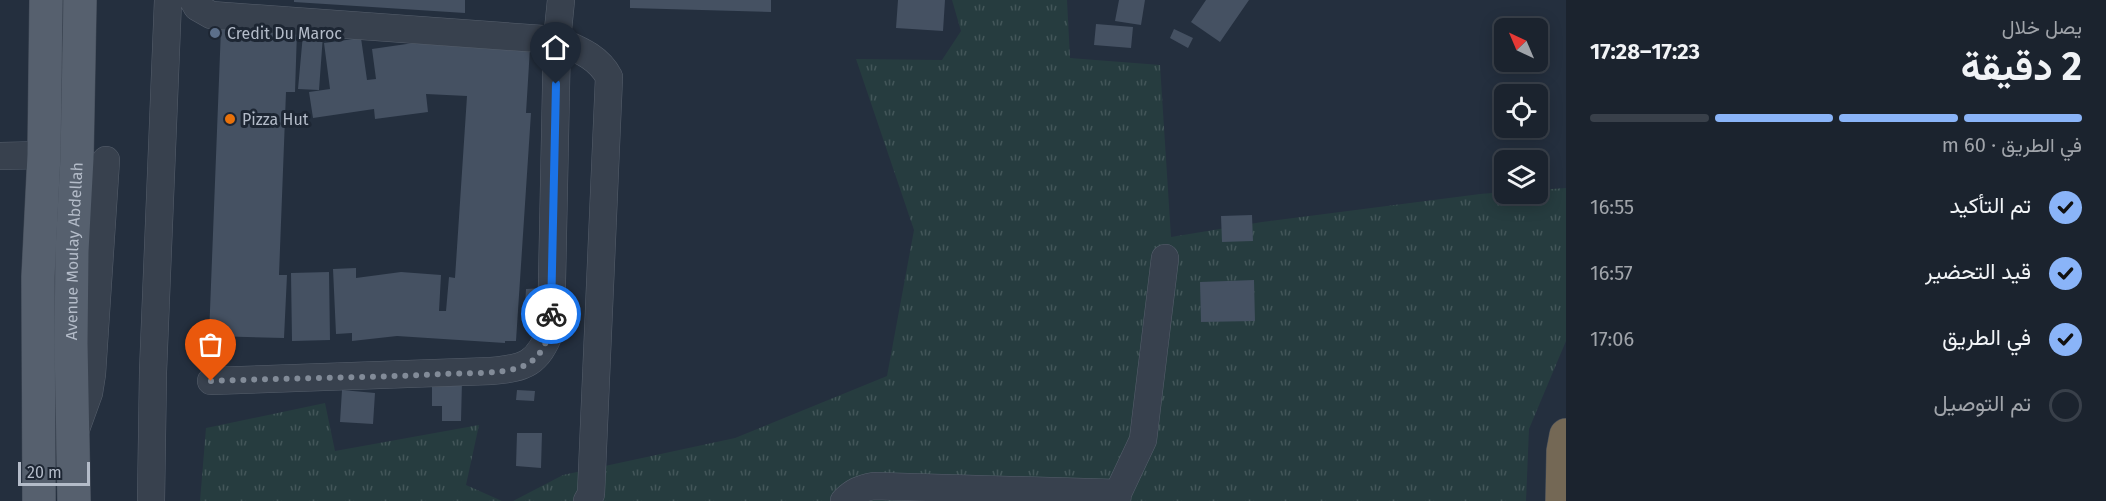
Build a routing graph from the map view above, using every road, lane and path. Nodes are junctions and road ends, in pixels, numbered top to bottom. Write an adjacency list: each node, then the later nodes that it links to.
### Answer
1 (46, 0): 7 (main road, Avenue Moulay Abdellah)
2 (80, 0): 12 (main road, Avenue Moulay Abdellah)
3 (168, 0): 17 (street)
4 (193, 0): 6 (street)
5 (561, 0): 6 (street)
6 (557, 40): 11 (street); 18 (street)
7 (44, 155): 8 (street); 15 (main road, Avenue Moulay Abdellah)
8 (0, 156)
9 (106, 160): 12 (street)
10 (1165, 258): 14 (street)
11 (211, 381)
12 (73, 435): 16 (main road, Avenue Moulay Abdellah)
13 (1566, 435): 20 (highway)
14 (1118, 497): 19 (street)
15 (39, 501)
16 (74, 501)
17 (151, 501)
18 (587, 501)
19 (844, 501)
20 (1562, 501)

